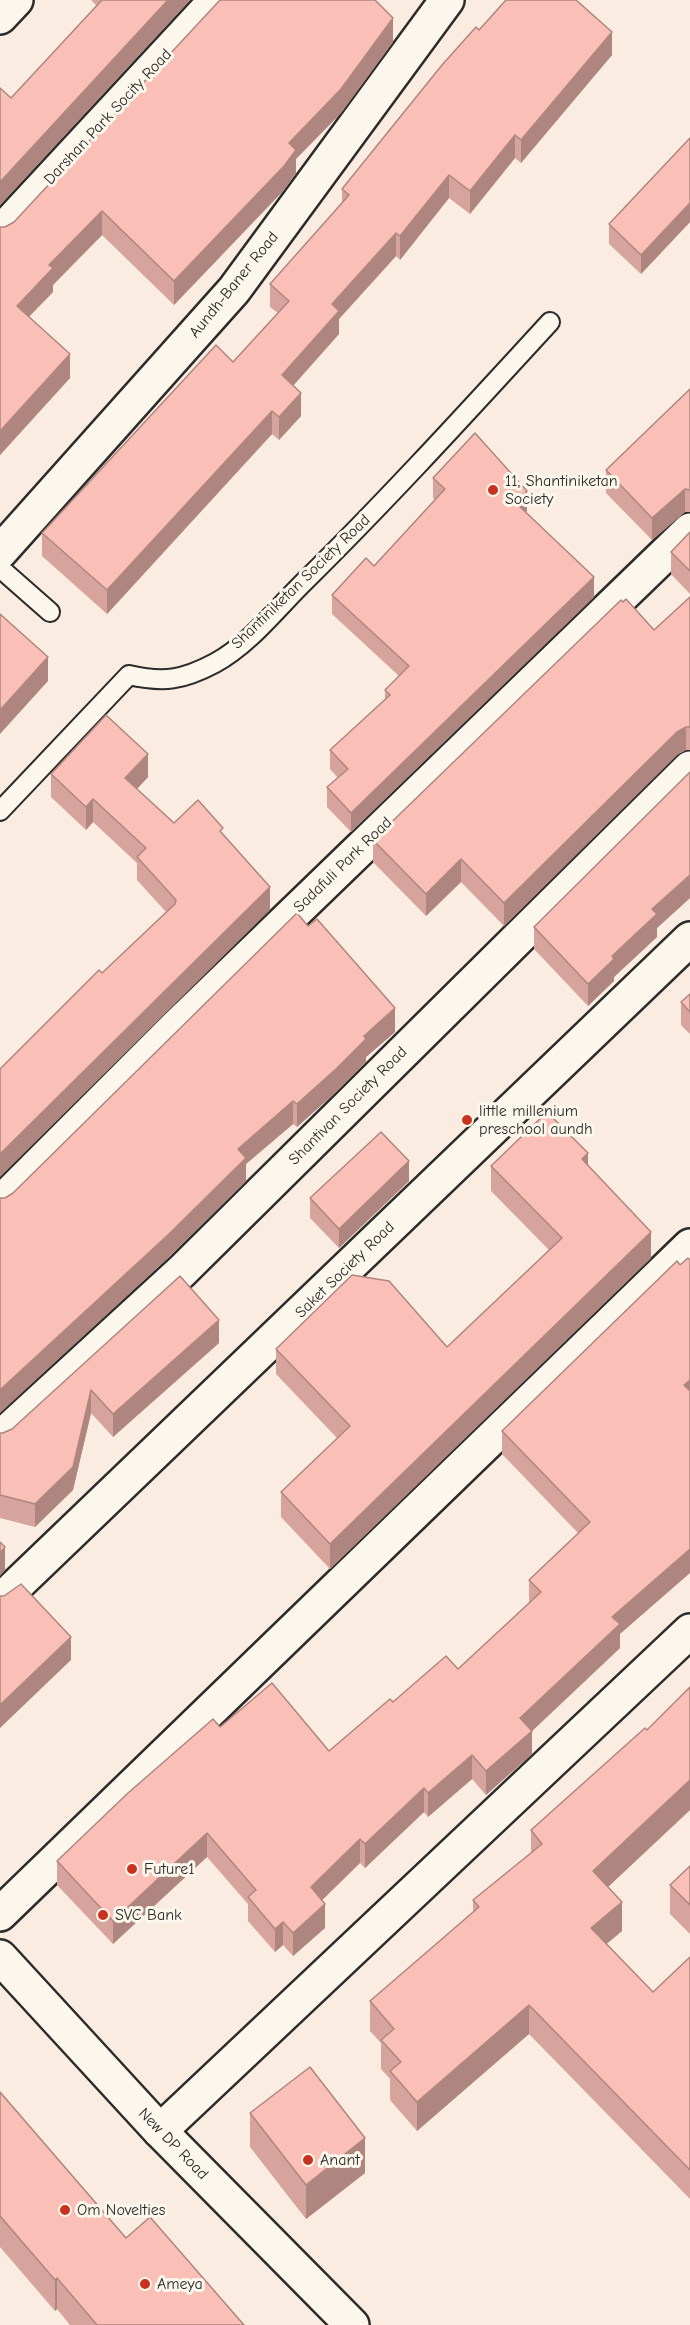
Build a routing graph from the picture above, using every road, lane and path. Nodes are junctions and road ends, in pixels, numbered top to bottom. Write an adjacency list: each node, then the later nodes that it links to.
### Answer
1 (16, 0): 4 (street)
2 (216, 0): 5 (street, Darshan Park Socity Road)
3 (447, 0): 8 (street, Aundh-Baner Road)
4 (0, 17)
5 (0, 233)
6 (550, 322): 12 (lane, Shantiniketan Society Road)
7 (690, 530): 14 (street, Sadafuli Park Road)
8 (0, 552)
9 (0, 568): 10 (lane)
10 (50, 612)
11 (690, 768): 16 (street, Shantivan Society Road)
12 (0, 811)
13 (690, 939): 17 (street, Saket Society Road)
14 (0, 1203)
15 (690, 1246): 19 (street)
16 (0, 1438)
17 (0, 1601)
18 (690, 1631): 21 (street)
19 (0, 1914)
20 (0, 1957): 21 (street, New DP Road)
21 (160, 2131): 22 (street, New DP Road)
22 (352, 2325)

